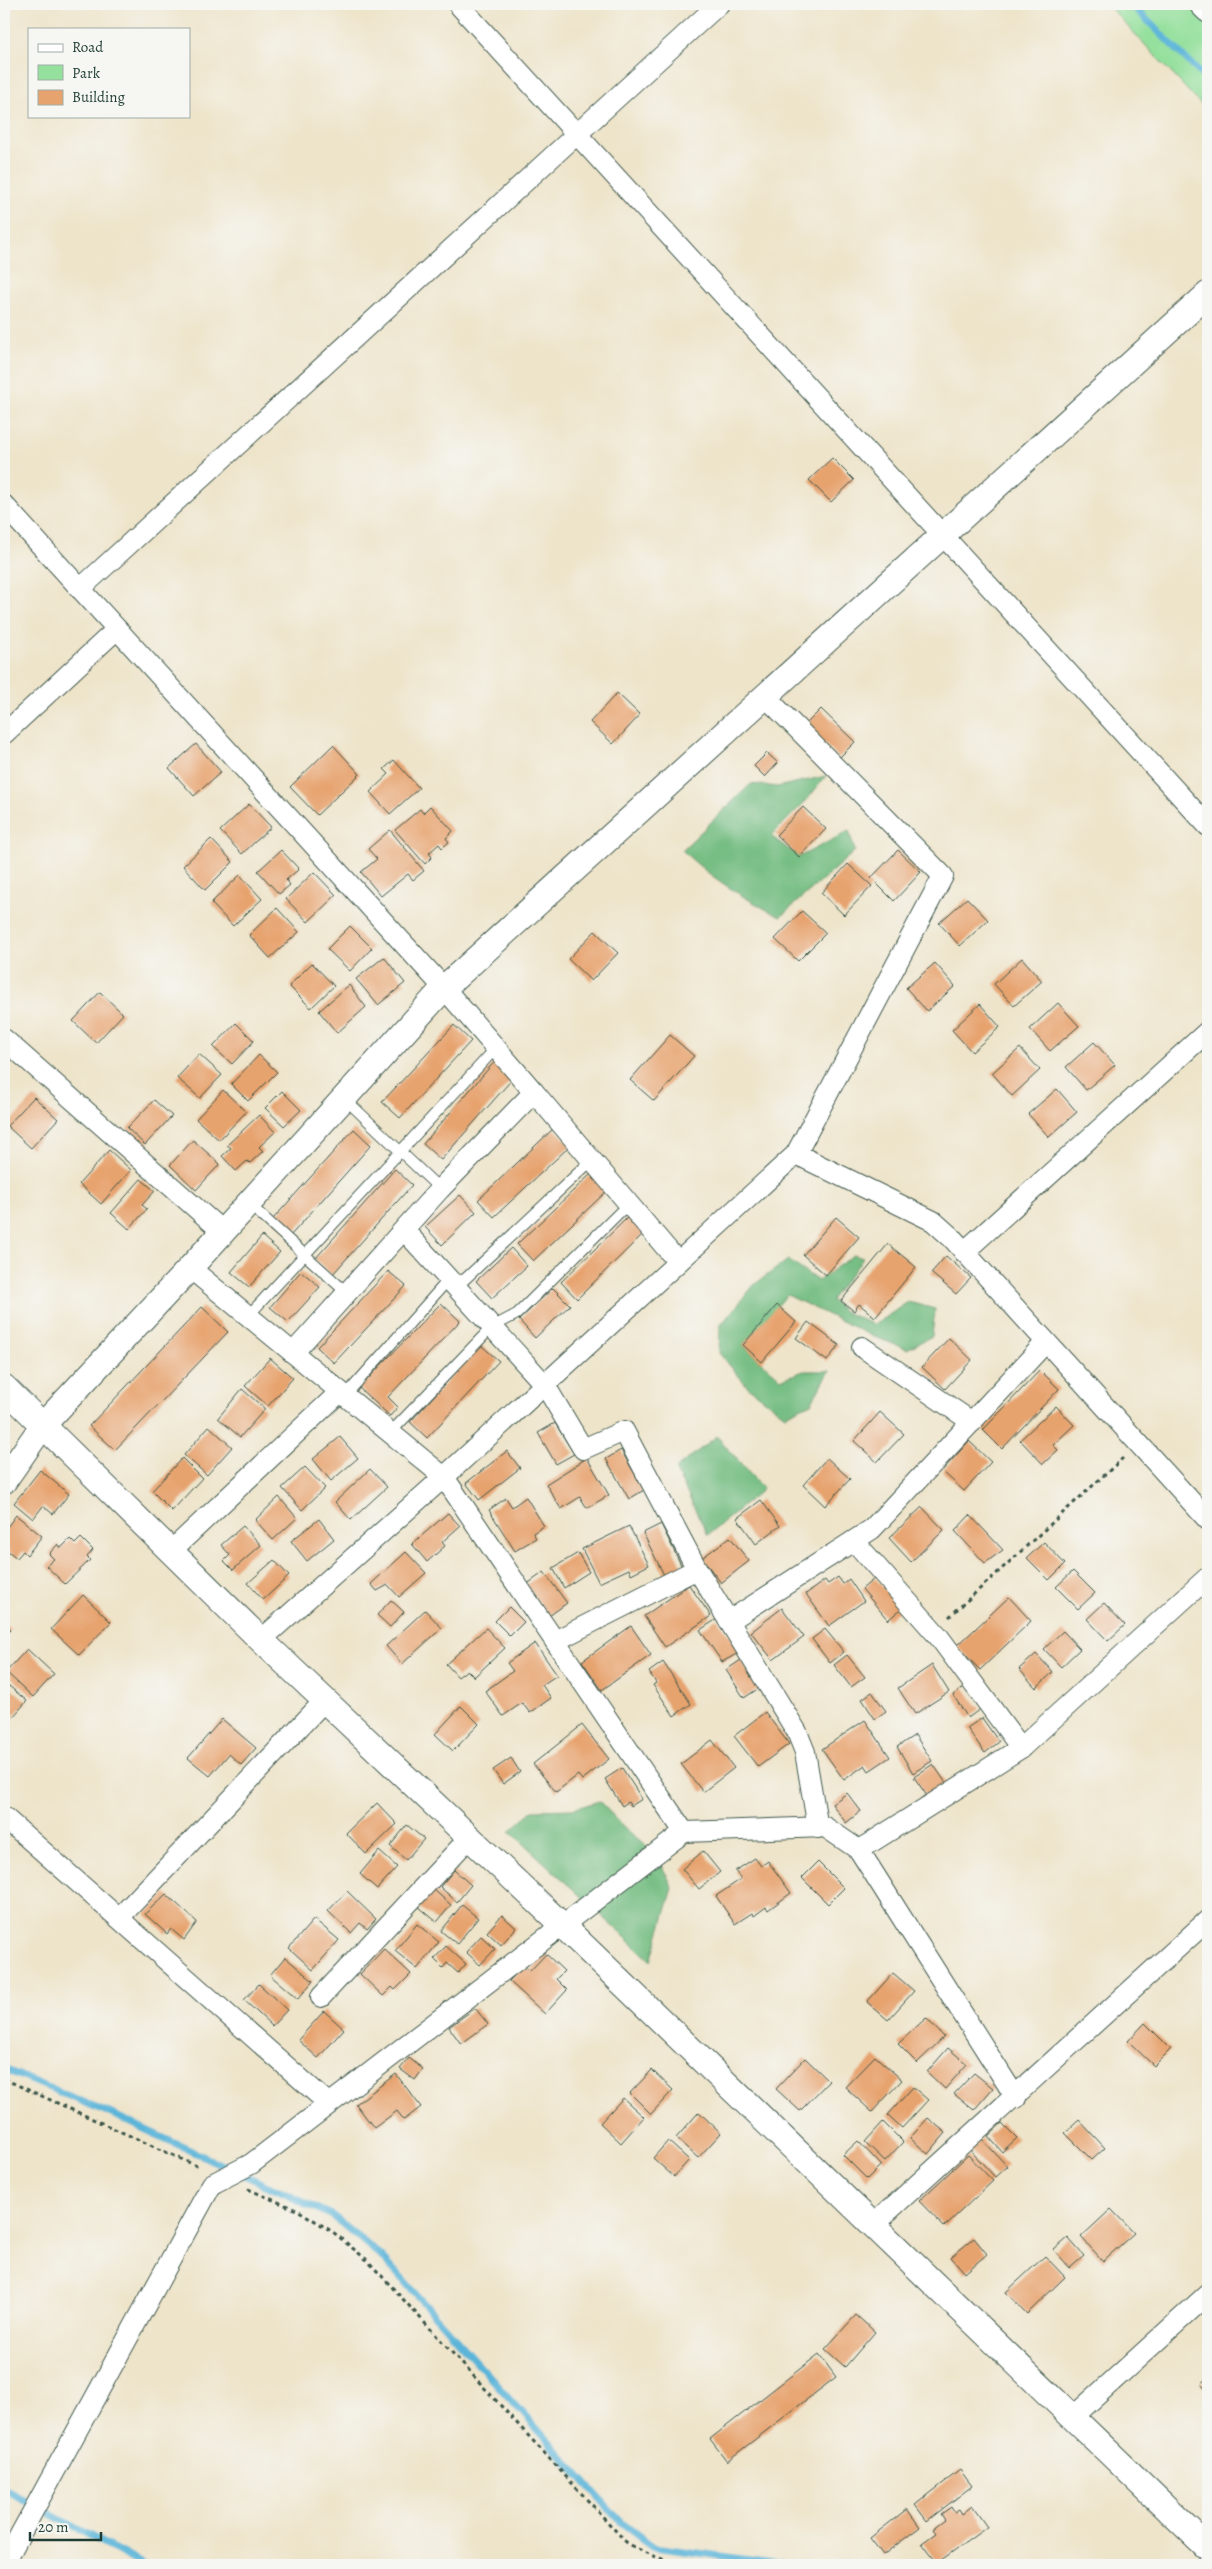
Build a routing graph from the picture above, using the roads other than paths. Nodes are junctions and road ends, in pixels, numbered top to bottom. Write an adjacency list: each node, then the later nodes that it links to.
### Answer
1 (458, 4): 5 (street)
2 (719, 4): 5 (street)
3 (1202, 4): 4 (street)
4 (1208, 10)
5 (576, 133): 8 (street); 9 (street)
6 (1208, 294): 8 (street)
7 (4, 505): 9 (street)
8 (943, 535): 11 (street); 13 (street)
9 (80, 589): 10 (street)
10 (117, 629): 12 (street); 14 (street)
11 (764, 696): 14 (street); 21 (street)
12 (4, 734)
13 (1208, 826)
14 (444, 988): 17 (street); 19 (street)
15 (1208, 1031): 28 (street)
16 (4, 1038): 27 (street)
17 (496, 1048): 18 (street); 20 (lane)
18 (534, 1092): 22 (street); 23 (street)
19 (344, 1098): 20 (lane); 24 (street)
20 (401, 1151): 23 (lane); 29 (lane)
21 (796, 1154): 28 (street); 30 (street)
22 (592, 1160): 25 (street); 32 (lane)
23 (440, 1189): 26 (street)
24 (249, 1204): 27 (street); 29 (lane)
25 (628, 1204): 30 (street); 35 (lane)
26 (404, 1230): 32 (street); 33 (street)
27 (223, 1232): 31 (street)
28 (964, 1252): 36 (street)
29 (304, 1254): 33 (lane); 34 (lane)
30 (678, 1262): 39 (street)
31 (190, 1268): 34 (street); 43 (street)
32 (448, 1279): 35 (street); 41 (lane)
33 (347, 1293): 38 (street)
34 (248, 1316): 38 (street)
35 (492, 1327): 39 (street); 44 (lane)
36 (1046, 1342): 42 (street); 47 (street)
37 (862, 1347): 42 (street)
38 (293, 1353): 41 (street)
39 (545, 1384): 45 (street); 50 (street)
40 (4, 1387): 43 (street)
41 (343, 1394): 44 (street); 49 (street)
42 (972, 1422): 48 (street)
43 (43, 1425): 46 (street); 49 (street)
44 (390, 1433): 45 (street)
45 (444, 1477): 53 (street); 54 (street)
46 (4, 1481)
47 (1208, 1520)
48 (854, 1541): 52 (street); 56 (street)
49 (171, 1551): 53 (street)
50 (697, 1569): 52 (street); 54 (street)
51 (1208, 1578): 56 (street)
52 (729, 1621): 58 (street)
53 (261, 1640): 55 (street)
54 (555, 1641): 59 (street)
55 (325, 1700): 60 (street); 62 (street)
56 (1021, 1748): 61 (street)
57 (4, 1817): 62 (street)
58 (818, 1828): 59 (street); 61 (street)
59 (684, 1832): 64 (street)
60 (470, 1837): 64 (street); 65 (street)
61 (859, 1850): 66 (street)
62 (119, 1918): 67 (street)
63 (1208, 1920): 66 (street)
64 (563, 1926): 67 (street); 68 (street)
65 (320, 1997)
66 (1016, 2098): 68 (street)
67 (329, 2104): 72 (street)
68 (874, 2224): 70 (street)
69 (1208, 2294): 70 (street)
70 (1072, 2417): 71 (street)
71 (1208, 2548)
72 (4, 2564)

